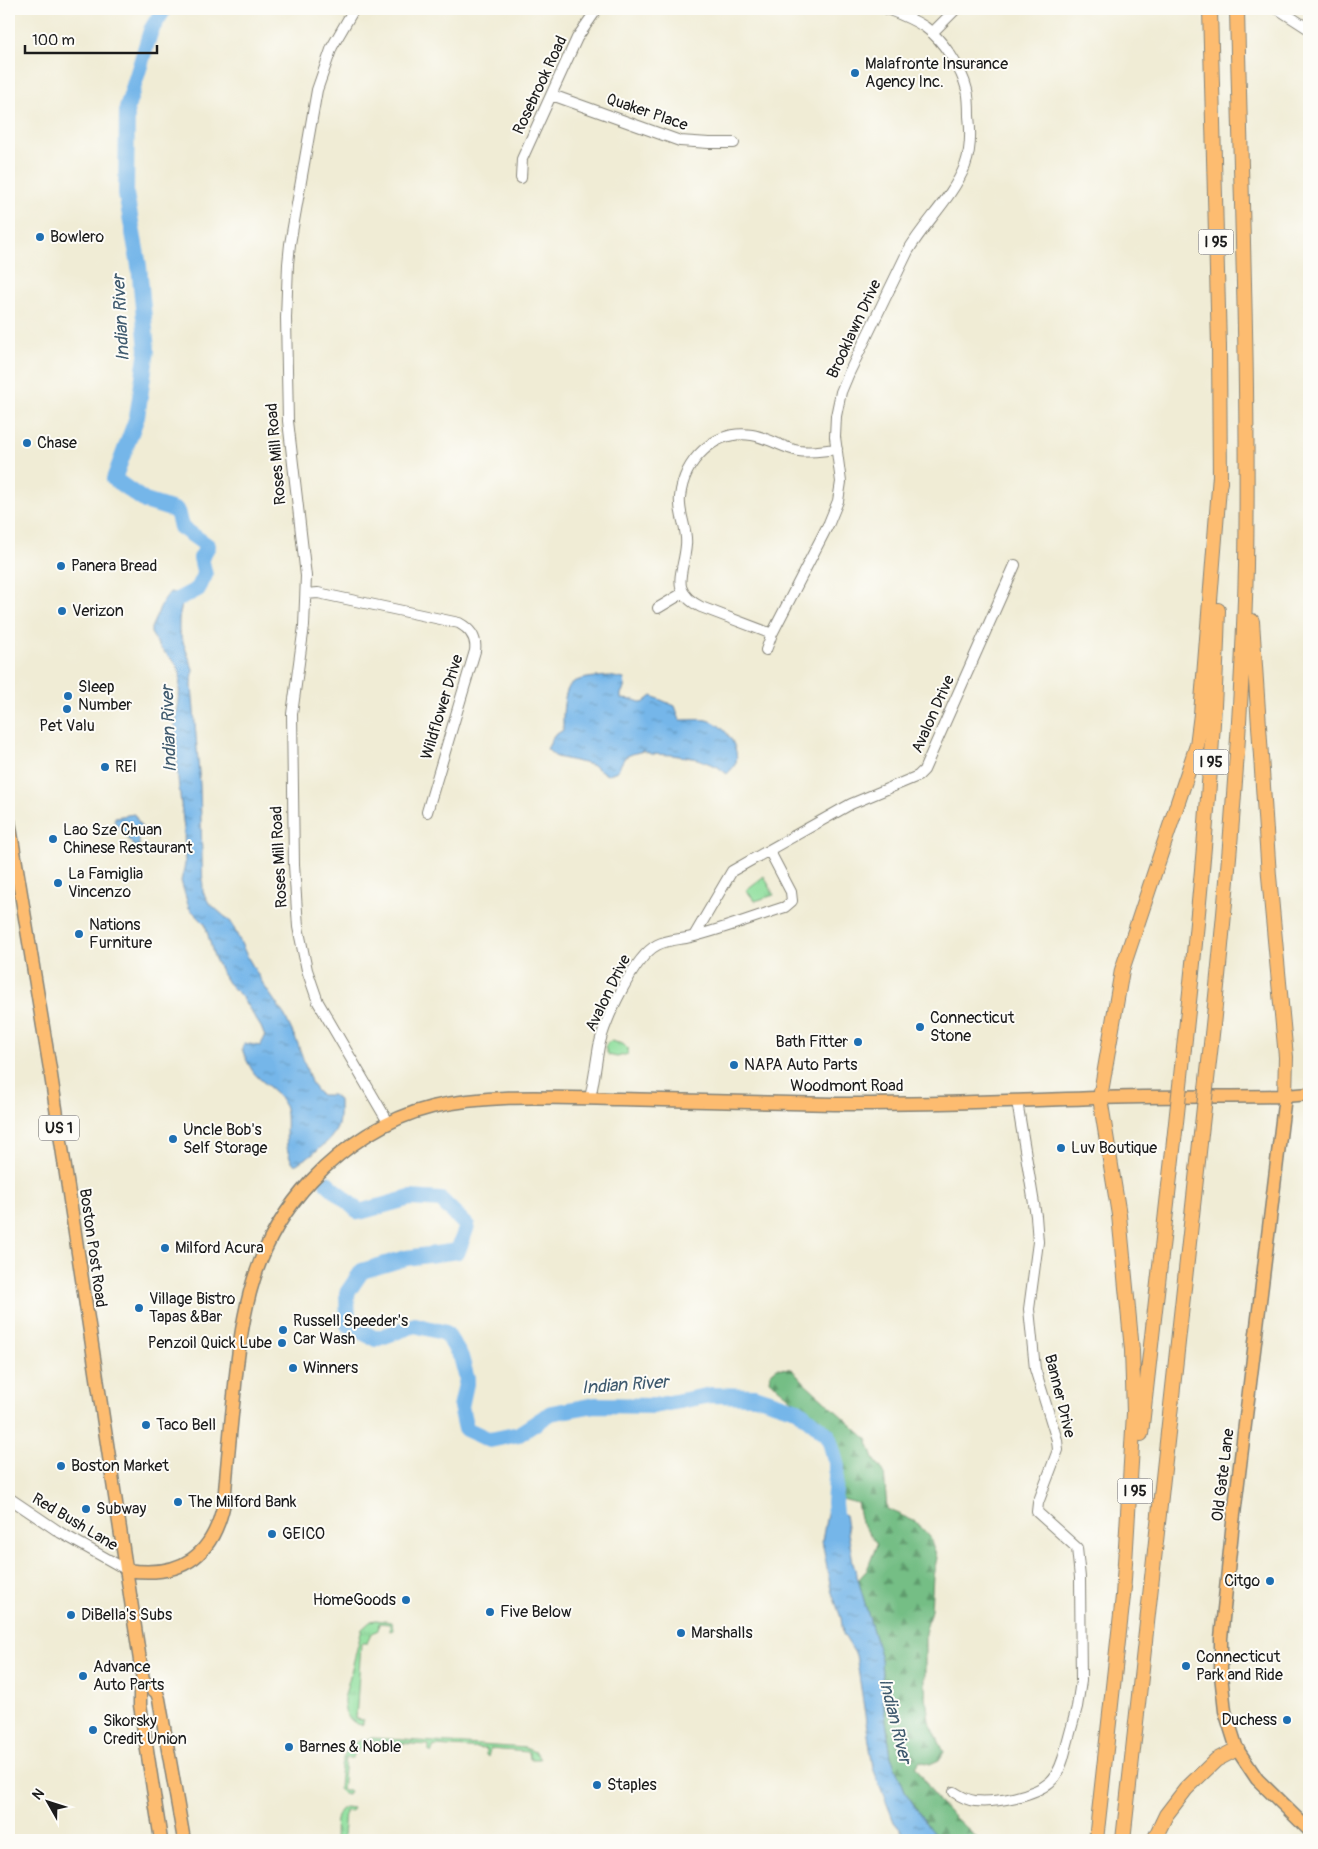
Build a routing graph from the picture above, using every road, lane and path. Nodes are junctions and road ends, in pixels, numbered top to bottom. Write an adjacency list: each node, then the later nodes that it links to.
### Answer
1 (354, 9): 18 (street, Roses Mill Road)
2 (597, 9): 10 (street, Rosebrook Road)
3 (887, 9): 9 (street, Brooklawn Drive)
4 (956, 9): 9 (street)
5 (1210, 9): 14 (highway, I 95)
6 (1237, 9): 15 (highway, I 95)
7 (1278, 9): 8 (street)
8 (1309, 29)
9 (932, 33): 13 (street, Brooklawn Drive)
10 (552, 94): 11 (street, Quaker Place); 12 (street, Rosebrook Road)
11 (734, 143)
12 (521, 178)
13 (837, 449): 17 (street); 20 (street, Brooklawn Drive)
14 (1220, 475): 30 (highway); 35 (highway, I 95, bridge)
15 (1246, 537): 28 (highway); 45 (highway, I 95, bridge)
16 (1015, 565): 24 (street, Avalon Drive)
17 (683, 593): 19 (street); 20 (street)
18 (306, 594): 22 (street, Wildflower Drive); 32 (street, Roses Mill Road)
19 (658, 608)
20 (772, 634): 21 (street, Brooklawn Drive)
21 (766, 650)
22 (426, 812)
23 (9, 821): 25 (main road, Boston Post Road / US 1)
24 (769, 850): 26 (street, Avalon Drive); 26 (street, Avalon Drive)
25 (13, 877): 34 (main road, Boston Post Road / US 1)
26 (694, 936): 29 (street, Avalon Drive)
27 (1309, 1094): 28 (main road, Woodmont Road)
28 (1285, 1096): 30 (main road, Woodmont Road); 37 (main road, Old Gate Lane)
29 (590, 1098): 31 (main road, Woodmont Road); 32 (main road, Woodmont Road)
30 (1100, 1098): 31 (main road, Woodmont Road); 35 (highway)
31 (1017, 1101): 40 (street, Banner Drive)
32 (388, 1122): 34 (main road)
33 (9, 1498): 34 (street, Red Bush Lane)
34 (127, 1570): 36 (main road, Boston Post Road / US 1)
35 (1123, 1596): 44 (highway, I 95)
36 (143, 1680): 38 (main road); 39 (main road, Boston Post Road / US 1)
37 (1237, 1750): 41 (main road, Old Gate Lane); 46 (highway)
38 (173, 1774): 39 (main road); 43 (main road)
39 (152, 1777): 42 (main road, Boston Post Road / US 1)
40 (954, 1792)
41 (1309, 1830)
42 (161, 1840)
43 (184, 1840)
44 (1096, 1840)
45 (1123, 1840)
46 (1154, 1840)

